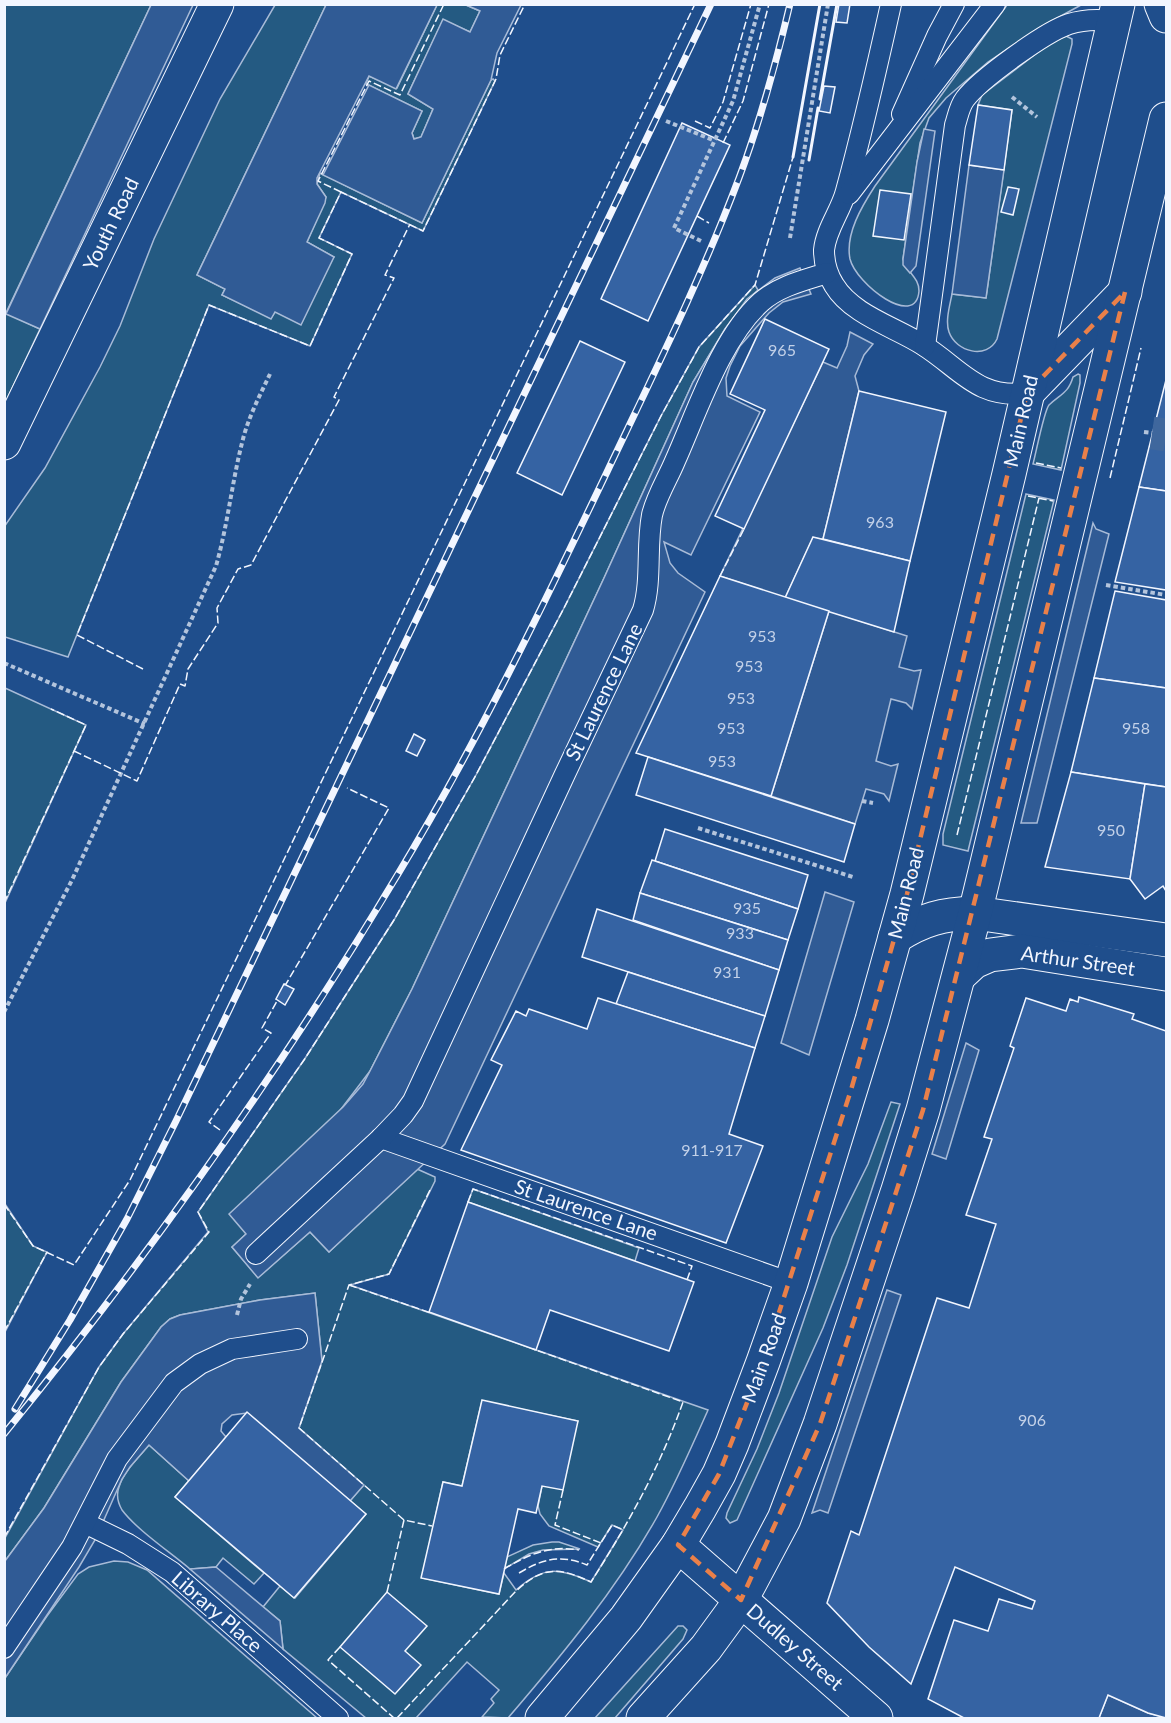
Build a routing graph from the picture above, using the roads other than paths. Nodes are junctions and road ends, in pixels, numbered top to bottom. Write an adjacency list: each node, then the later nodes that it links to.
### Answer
1 (217, 4): 16 (main road, Youth Road)
2 (891, 4): 10 (lane)
3 (954, 4): 9 (lane)
4 (995, 4): 9 (lane)
5 (1161, 4): 7 (main road)
6 (1116, 13): 14 (lane); 15 (main road, Main Road)
7 (1167, 16)
8 (1167, 119): 11 (main road)
9 (888, 143): 10 (lane)
10 (844, 201): 12 (lane)
11 (1156, 211): 13 (main road)
12 (827, 273): 14 (lane); 22 (lane, St Laurence Lane)
13 (1125, 292): 15 (main road); 17 (main road)
14 (925, 346): 15 (lane)
15 (1027, 393): 18 (main road, Main Road)
16 (4, 443)
17 (975, 913): 18 (main road, Arthur Street); 19 (main road, Arthur Street); 21 (main road)
18 (895, 937): 24 (main road, Main Road)
19 (1167, 940)
20 (1167, 974): 21 (main road, Arthur Street)
21 (960, 975): 28 (main road)
22 (381, 1138): 23 (lane, St Laurence Lane); 24 (lane, St Laurence Lane)
23 (256, 1254)
24 (790, 1283): 27 (main road, Main Road)
25 (297, 1339): 26 (lane)
26 (85, 1523): 29 (lane); 30 (lane, Library Place)
27 (678, 1545): 28 (main road, Dudley Street); 31 (main road, Main Road)
28 (741, 1600): 32 (main road); 33 (main road, Dudley Street)
29 (4, 1648)
30 (338, 1719)
31 (542, 1719)
32 (643, 1719)
33 (876, 1719)

